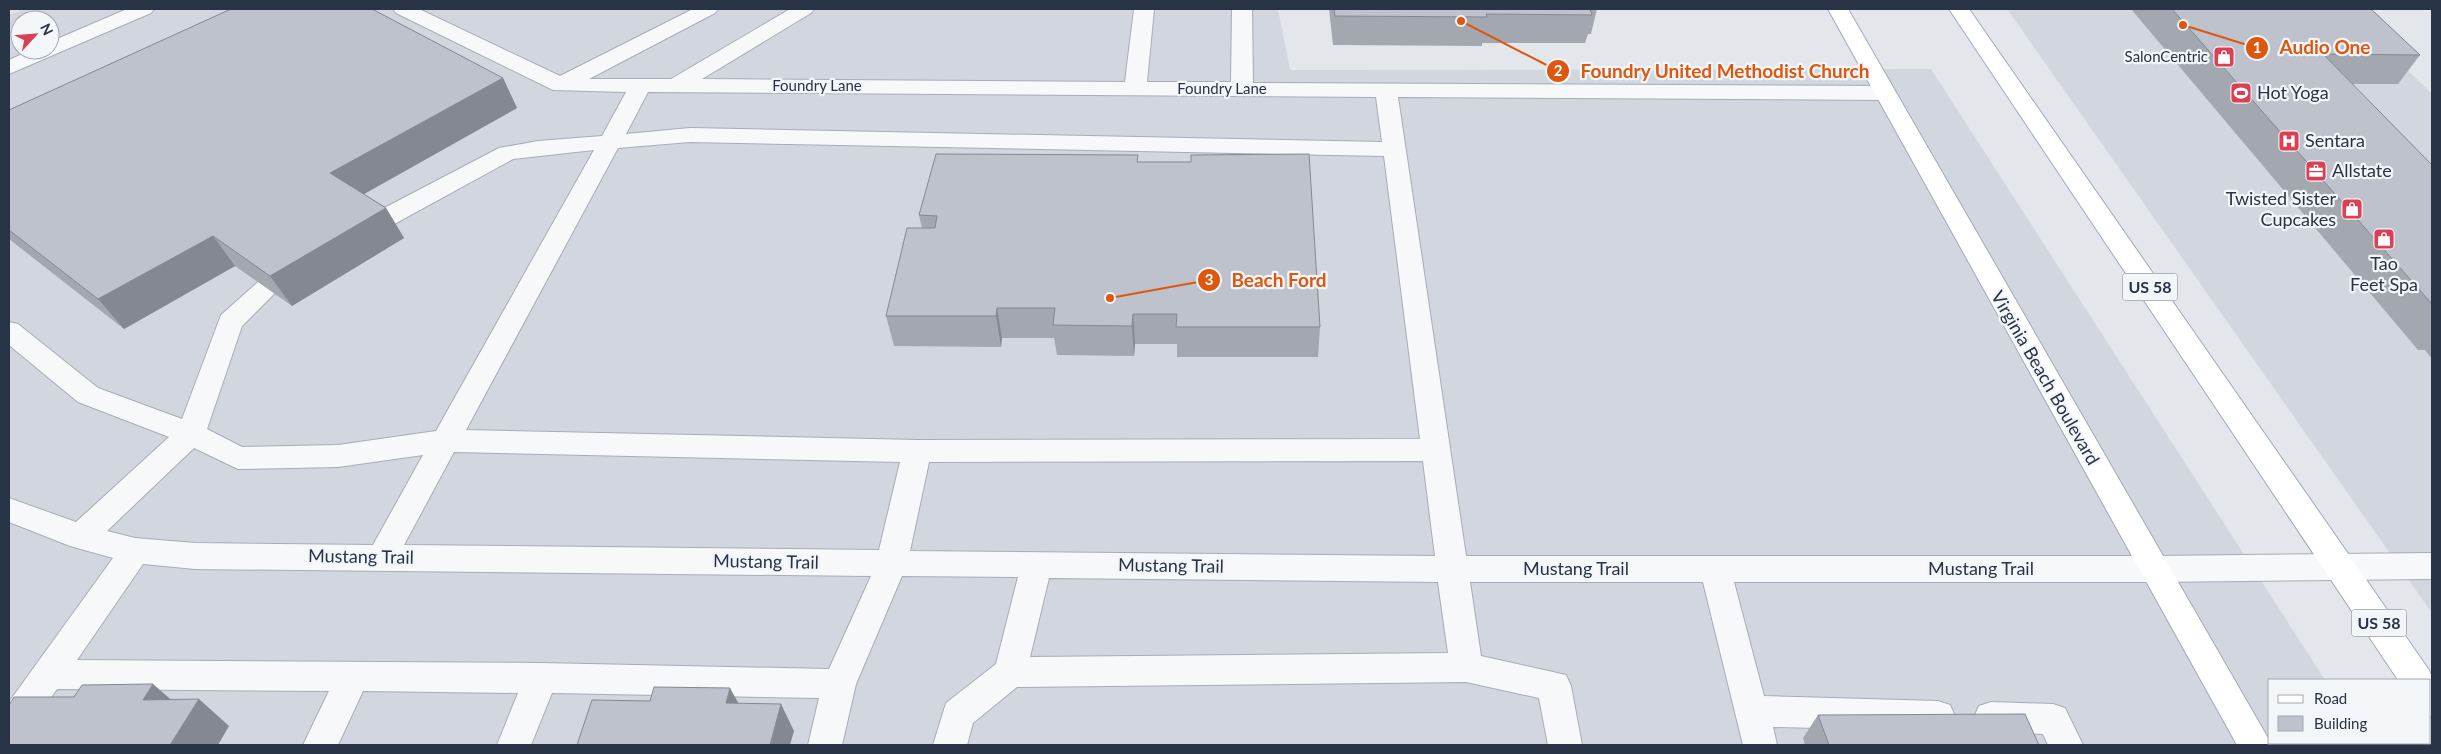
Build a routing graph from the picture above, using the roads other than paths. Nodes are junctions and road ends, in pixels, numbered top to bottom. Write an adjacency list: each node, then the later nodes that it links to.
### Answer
1 (144, 9): 9 (street)
2 (403, 9): 12 (street)
3 (708, 9): 12 (street)
4 (804, 9): 14 (street)
5 (1144, 9): 15 (street)
6 (1242, 9): 16 (street)
7 (1838, 9): 18 (main road, Virginia Beach Boulevard)
8 (1959, 9): 34 (main road, US 58)
9 (60, 46)
10 (27, 60): 11 (street)
11 (9, 68)
12 (561, 85): 13 (street, Foundry Lane)
13 (641, 85): 14 (street, Foundry Lane); 19 (street)
14 (674, 86): 15 (street, Foundry Lane)
15 (1135, 88): 16 (street, Foundry Lane)
16 (1242, 89): 17 (street, Foundry Lane)
17 (1386, 90): 18 (street, Foundry Lane); 20 (street)
18 (1884, 93): 38 (main road, Virginia Beach Boulevard)
19 (611, 141): 20 (street); 21 (street); 25 (street)
20 (1394, 149): 26 (street)
21 (378, 222)
22 (267, 288): 24 (street)
23 (9, 331): 24 (street)
24 (190, 434): 25 (street); 29 (street)
25 (446, 441): 27 (street); 31 (street)
26 (1436, 450): 27 (street); 36 (street)
27 (917, 451): 32 (street)
28 (9, 510): 29 (street, Mustang Trail)
29 (81, 537): 30 (street, Mustang Trail)
30 (135, 551): 31 (street, Mustang Trail); 41 (street)
31 (382, 558): 32 (street, Mustang Trail)
32 (892, 563): 33 (street, Mustang Trail); 45 (street)
33 (1037, 564): 36 (street, Mustang Trail); 40 (street)
34 (2340, 566): 35 (street, Mustang Trail); 38 (street, Mustang Trail); 44 (main road, US 58)
35 (2432, 566)
36 (1452, 569): 37 (street, Mustang Trail); 39 (street)
37 (1715, 569): 38 (street, Mustang Trail); 46 (street)
38 (2154, 570): 55 (main road, Virginia Beach Boulevard)
39 (1466, 667): 40 (street); 52 (street)
40 (1010, 672): 51 (street)
41 (48, 674): 42 (street); 47 (street)
42 (354, 676): 43 (street); 48 (street)
43 (541, 678): 45 (street); 49 (street)
44 (2416, 679)
45 (840, 684): 50 (street)
46 (1752, 711): 53 (street); 54 (street)
47 (9, 729)
48 (320, 745)
49 (514, 745)
50 (825, 745)
51 (950, 745)
52 (1564, 745)
53 (1760, 745)
54 (2066, 745)
55 (2254, 745)

